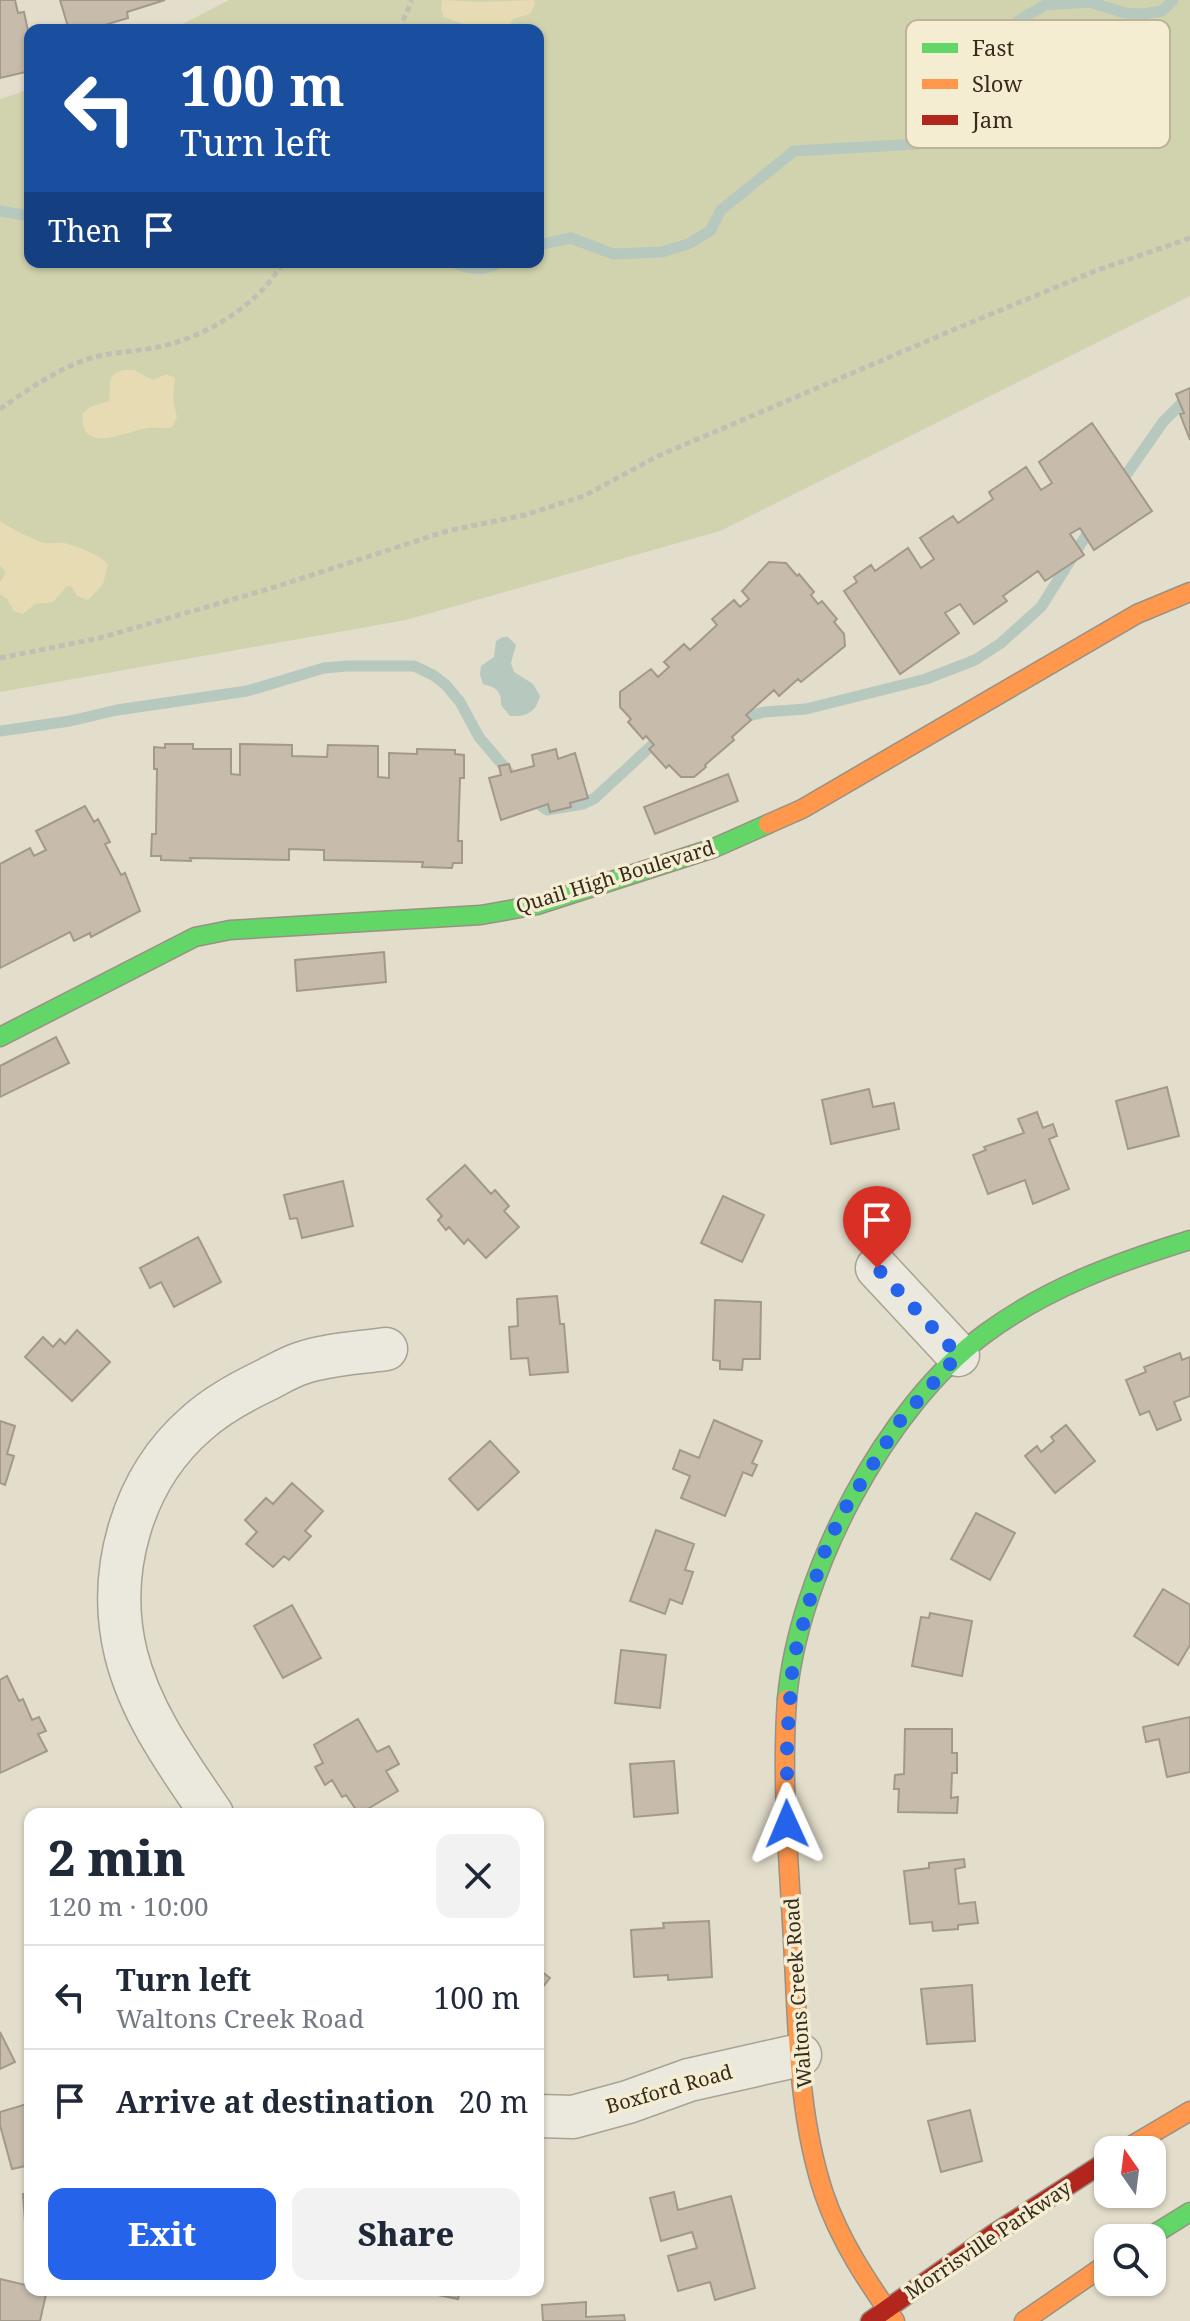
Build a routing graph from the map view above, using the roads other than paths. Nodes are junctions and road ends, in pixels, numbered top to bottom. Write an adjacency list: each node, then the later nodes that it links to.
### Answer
1 (1190, 592): 2 (street, Quail High Boulevard)
2 (0, 1037)
3 (1190, 1240): 6 (street, Waltons Creek Road)
4 (877, 1268): 6 (street)
5 (386, 1349): 7 (street)
6 (958, 1355): 8 (street, Waltons Creek Road)
7 (208, 1808)
8 (800, 2055): 10 (street, Boxford Road); 16 (street, Waltons Creek Road)
9 (1190, 2111): 11 (street)
10 (544, 2116)
11 (1148, 2136)
12 (1094, 2169): 16 (street, Morrisville Parkway)
13 (1190, 2212): 14 (street)
14 (1166, 2227)
15 (1094, 2273): 18 (street)
16 (891, 2315): 17 (street, Morrisville Parkway)
17 (870, 2321)
18 (1024, 2321)

